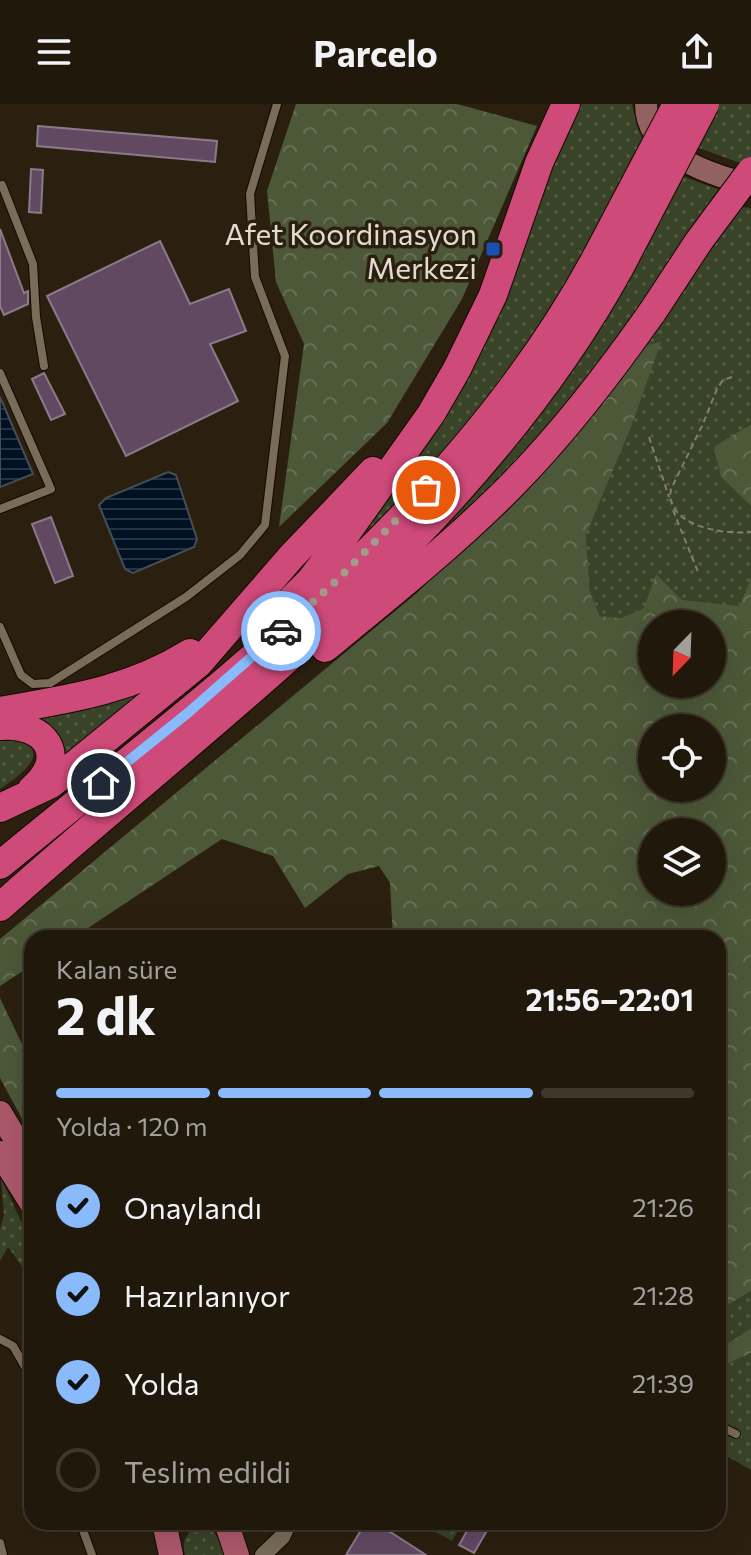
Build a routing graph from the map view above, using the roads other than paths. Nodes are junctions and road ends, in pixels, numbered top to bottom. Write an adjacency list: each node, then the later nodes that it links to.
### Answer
1 (277, 104): 17 (lane)
2 (554, 104): 7 (highway)
3 (566, 104): 7 (highway)
4 (646, 104): 9 (main road)
5 (677, 104): 11 (highway, bridge)
6 (705, 104): 11 (highway, bridge)
7 (539, 163): 13 (highway)
8 (751, 171): 23 (highway, bridge)
9 (751, 185)
10 (0, 186): 12 (lane)
11 (608, 261): 20 (highway); 23 (highway)
12 (44, 366)
13 (457, 369): 16 (highway); 20 (highway)
14 (0, 373): 15 (lane)
15 (0, 509)
16 (257, 595): 18 (highway); 21 (highway)
17 (0, 627)
18 (0, 711)
19 (0, 726): 21 (highway)
20 (125, 764): 25 (highway)
21 (26, 795): 22 (highway); 24 (lane)
22 (0, 808)
23 (105, 814): 26 (highway)
24 (0, 816)
25 (0, 865)
26 (0, 907)
27 (0, 1113): 29 (main road)
28 (0, 1153): 30 (main road)
29 (24, 1153)
30 (24, 1196)
31 (0, 1339): 32 (lane)
32 (24, 1362)
33 (726, 1429): 34 (lane)
34 (736, 1434)
35 (83, 1530): 41 (lane)
36 (228, 1530): 42 (main road)
37 (285, 1530): 39 (street)
38 (0, 1543): 40 (lane)
39 (265, 1554)
40 (3, 1555)
41 (92, 1555)
42 (237, 1555)

